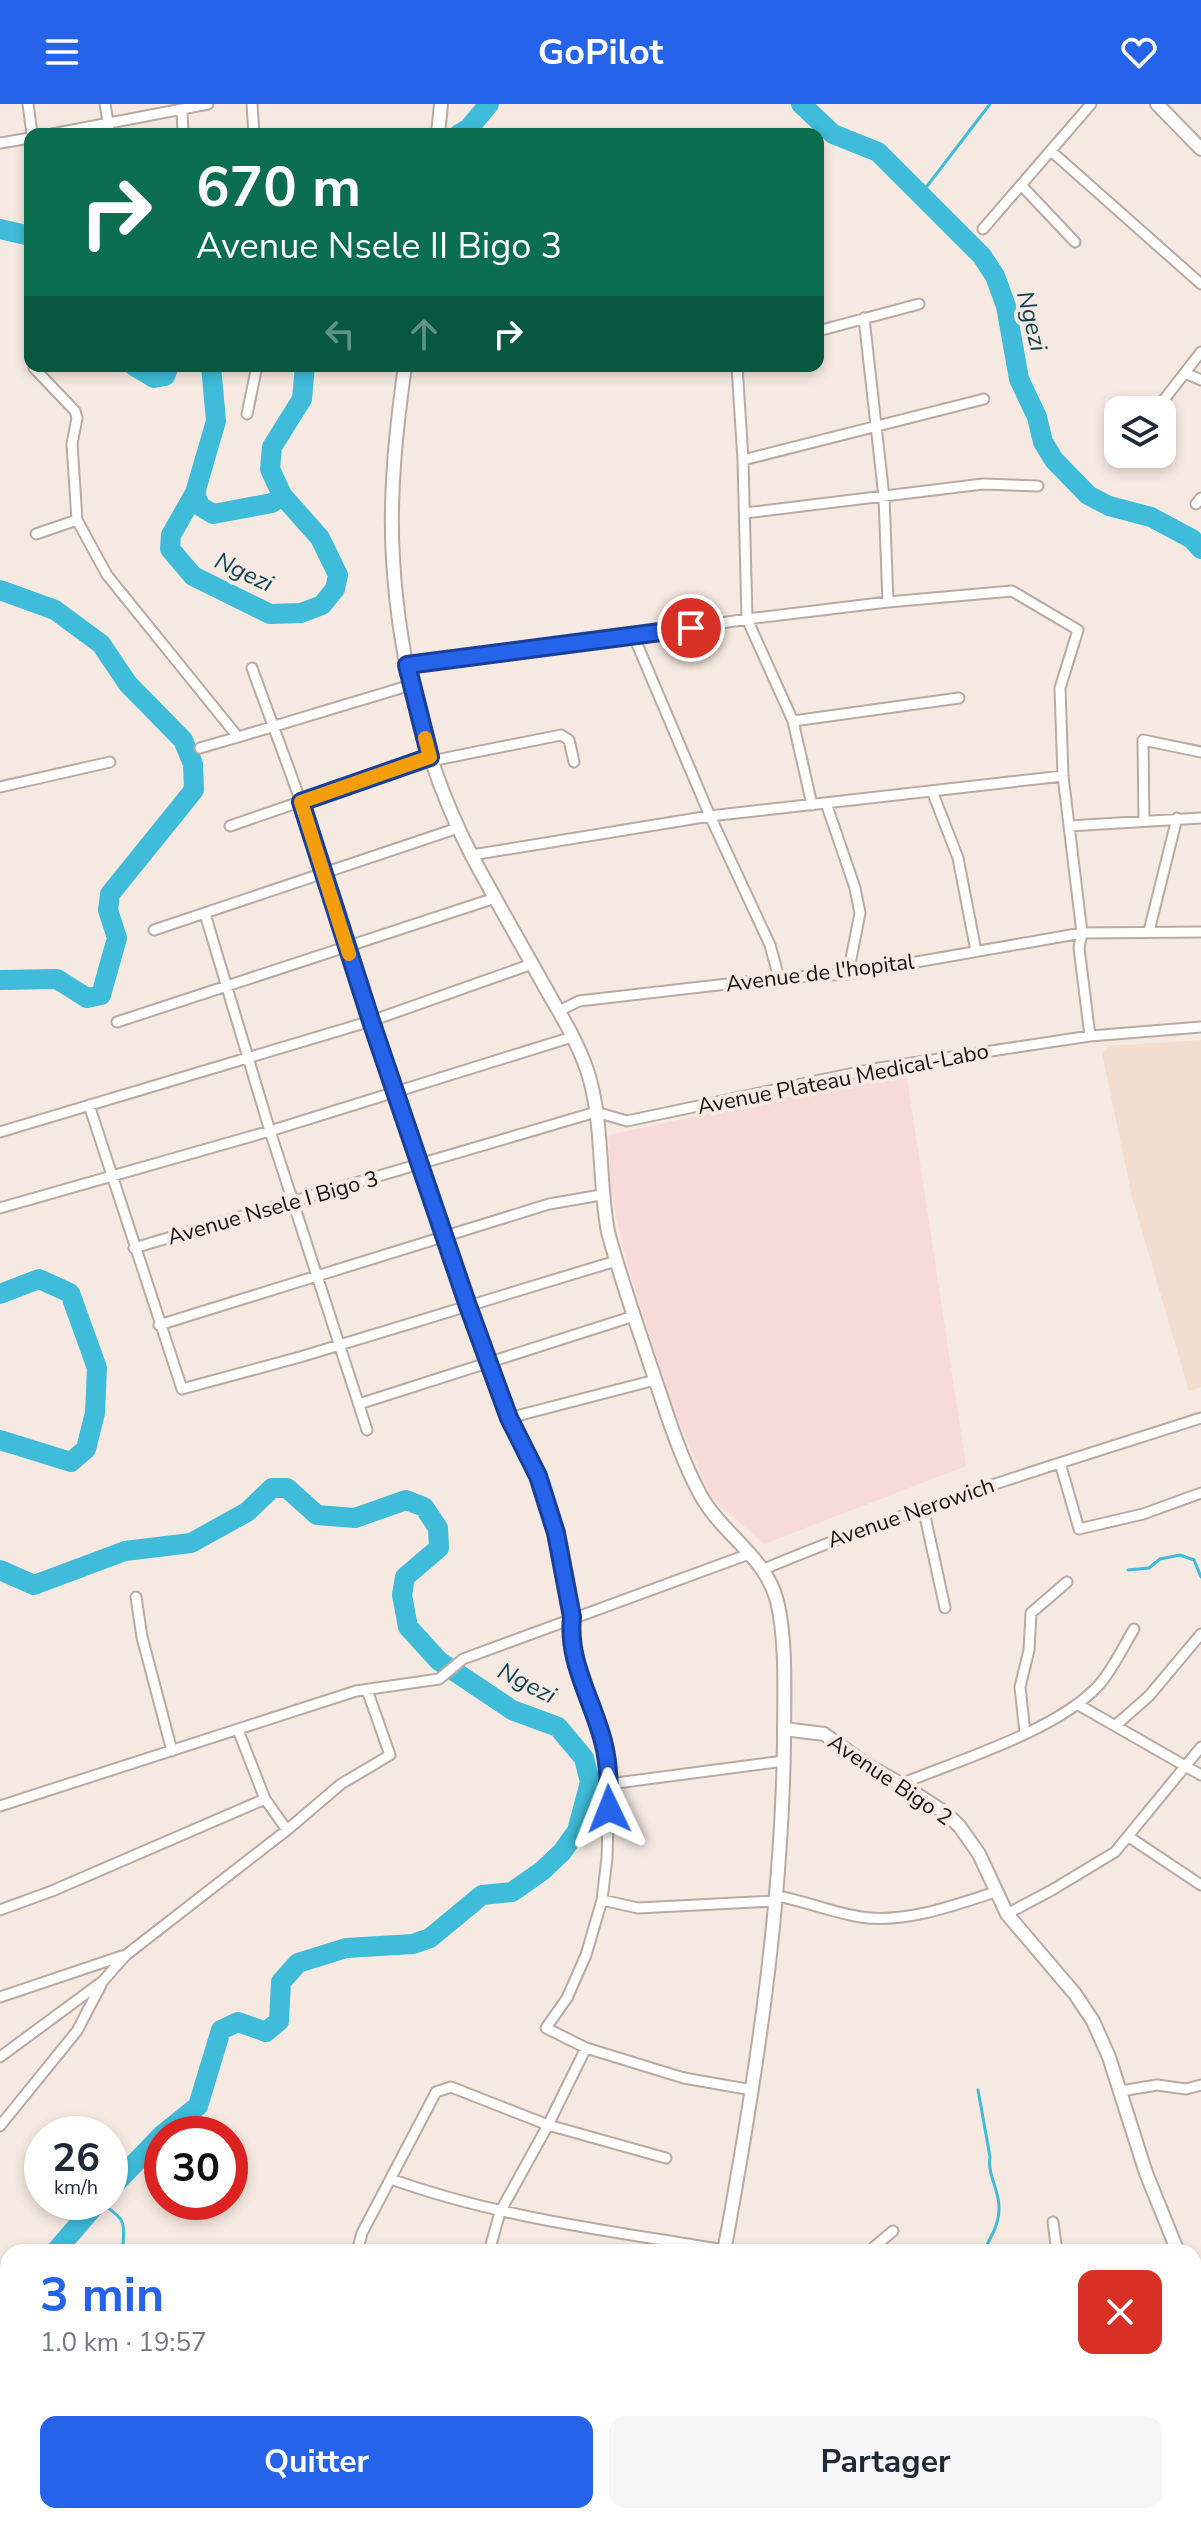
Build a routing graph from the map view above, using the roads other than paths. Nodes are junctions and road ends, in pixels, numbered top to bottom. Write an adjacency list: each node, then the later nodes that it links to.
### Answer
1 (28, 104): 9 (street)
2 (105, 104): 10 (street)
3 (208, 104): 8 (street)
4 (252, 104): 13 (street)
5 (441, 104): 14 (street)
6 (1091, 104): 18 (street)
7 (1157, 104): 17 (street)
8 (182, 111): 11 (street); 12 (street)
9 (30, 128)
10 (109, 128)
11 (113, 128)
12 (183, 128)
13 (254, 128)
14 (438, 128)
15 (24, 138): 16 (street)
16 (0, 143)
17 (1201, 149)
18 (1051, 151): 19 (street); 22 (street)
19 (1021, 185): 20 (street); 21 (street)
20 (983, 229)
21 (1075, 242)
22 (1201, 284)
23 (919, 304): 24 (street)
24 (864, 318): 25 (street); 36 (street)
25 (824, 329)
26 (1201, 352): 31 (street)
27 (38, 372): 41 (street)
28 (256, 372): 35 (street)
29 (404, 372): 46 (street)
30 (737, 372): 37 (street)
31 (1185, 373): 32 (street); 33 (street)
32 (1201, 380)
33 (1167, 396)
34 (984, 399): 36 (street)
35 (247, 414)
36 (877, 427): 37 (street); 39 (street)
37 (743, 460): 40 (street)
38 (1038, 486): 39 (street)
39 (884, 497): 40 (street); 43 (street)
40 (745, 513): 44 (street)
41 (77, 520): 42 (street); 52 (street)
42 (36, 534)
43 (888, 602): 44 (street); 58 (street)
44 (747, 619): 45 (street); 50 (street)
45 (634, 637): 46 (street); 64 (street)
46 (407, 665): 48 (street)
47 (252, 668): 51 (street)
48 (411, 685): 51 (street); 55 (street)
49 (959, 698): 50 (street)
50 (793, 721): 63 (street)
51 (274, 726): 52 (street); 61 (street)
52 (238, 737): 53 (street)
53 (200, 748)
54 (1201, 752): 67 (street)
55 (431, 759): 57 (street); 61 (street); 70 (street)
56 (110, 762): 59 (street)
57 (574, 762)
58 (1063, 776): 60 (street); 69 (street)
59 (0, 787)
60 (932, 791): 62 (street); 80 (street)
61 (301, 802): 68 (street); 72 (street)
62 (826, 803): 63 (street); 82 (street)
63 (812, 805): 64 (street)
64 (710, 816): 71 (street); 83 (street)
65 (1177, 818): 66 (street); 67 (street); 76 (street)
66 (1201, 818)
67 (1144, 821): 69 (street)
68 (230, 826)
69 (1069, 826): 78 (street)
70 (458, 828): 71 (street); 72 (street)
71 (472, 855): 73 (street)
72 (324, 874): 74 (street); 79 (street)
73 (495, 898): 79 (street); 81 (street)
74 (205, 914): 75 (street); 84 (street)
75 (154, 930)
76 (1149, 931): 77 (street, Avenue de l'hopital); 78 (street, Avenue de l'hopital)
77 (1201, 932)
78 (1082, 933): 80 (street, Avenue de l'hopital); 89 (street)
79 (347, 947): 84 (street); 86 (street)
80 (976, 951): 82 (street, Avenue de l'hopital)
81 (532, 964): 85 (street); 86 (street)
82 (848, 974): 83 (street, Avenue de l'hopital)
83 (779, 978): 85 (street, Avenue de l'hopital)
84 (226, 987): 87 (street); 91 (street)
85 (559, 1011): 90 (street)
86 (371, 1021): 91 (street); 92 (street)
87 (117, 1022)
88 (1201, 1027): 89 (street, Avenue Plateau Medical-Labo)
89 (1090, 1036): 94 (street, Avenue Plateau Medical-Labo)
90 (572, 1037): 92 (street); 94 (street)
91 (248, 1058): 93 (street); 95 (street)
92 (396, 1093): 95 (street); 97 (street)
93 (89, 1105): 96 (street); 98 (street)
94 (596, 1112): 97 (street, Avenue Nsele I Bigo 3); 99 (street)
95 (270, 1131): 98 (street); 100 (street)
96 (0, 1132)
97 (421, 1166): 100 (street, Avenue Nsele I Bigo 3); 102 (street)
98 (112, 1176): 101 (street); 103 (street)
99 (601, 1195): 102 (street); 104 (street)
100 (294, 1203): 103 (street, Avenue Nsele I Bigo 3); 105 (street)
101 (0, 1208)
102 (446, 1237): 105 (street); 106 (street)
103 (134, 1248): 108 (street)
104 (616, 1261): 106 (street); 107 (street)
105 (319, 1277): 108 (street); 109 (street)
106 (468, 1306): 109 (street); 110 (street)
107 (634, 1316): 110 (street); 111 (street)
108 (159, 1325): 109 (street)
109 (341, 1345): 112 (street)
110 (489, 1363): 112 (street); 113 (street)
111 (655, 1380): 113 (street); 119 (street)
112 (359, 1404): 115 (street)
113 (509, 1418): 124 (street)
114 (1201, 1418): 116 (street, Avenue Nerowich)
115 (367, 1430)
116 (1060, 1463): 117 (street); 118 (street, Avenue Nerowich)
117 (1201, 1493)
118 (923, 1507): 120 (street, Avenue Nerowich); 123 (street)
119 (749, 1554): 120 (street); 124 (street)
120 (764, 1569): 130 (street)
121 (1067, 1582): 132 (street)
122 (136, 1597): 134 (street)
123 (945, 1608)
124 (572, 1617): 127 (street); 138 (street)
125 (1134, 1629): 128 (street)
126 (1201, 1634): 129 (street)
127 (367, 1690): 131 (street); 142 (street)
128 (1077, 1704): 129 (street); 132 (street)
129 (1116, 1725): 136 (street)
130 (784, 1729): 135 (street); 139 (street, Avenue Bigo 2)
131 (238, 1730): 134 (street); 140 (street)
132 (1025, 1733): 139 (street)
133 (1201, 1747): 136 (street)
134 (172, 1751): 141 (street)
135 (784, 1761): 138 (street); 146 (street)
136 (1185, 1767): 137 (street); 143 (street)
137 (1201, 1775)
138 (609, 1784): 147 (street)
139 (901, 1784): 145 (street, Avenue Bigo 2)
140 (265, 1799): 142 (street); 148 (street)
141 (0, 1806)
142 (287, 1830): 150 (street)
143 (1129, 1837): 144 (street); 149 (street)
144 (1201, 1885)
145 (995, 1892): 146 (street); 149 (street, Avenue Bigo 2)
146 (776, 1898): 147 (street); 156 (street)
147 (602, 1900): 153 (street)
148 (0, 1910)
149 (1007, 1914): 157 (street, Avenue Bigo 2)
150 (126, 1955): 151 (street); 152 (street)
151 (103, 1981): 154 (street); 159 (street)
152 (0, 1997)
153 (586, 2048): 156 (street); 158 (street)
154 (0, 2057)
155 (1201, 2085): 157 (street)
156 (752, 2090): 168 (street)
157 (1121, 2091): 171 (street, Avenue Bigo 2)
158 (548, 2125): 160 (street); 161 (street); 162 (street)
159 (0, 2126)
160 (666, 2158)
161 (391, 2179): 162 (street); 165 (street)
162 (500, 2212): 166 (street); 167 (street)
163 (1053, 2222): 170 (street)
164 (893, 2231): 169 (street)
165 (359, 2244)
166 (491, 2244)
167 (684, 2244)
168 (725, 2244)
169 (878, 2244)
170 (1056, 2244)
171 (1175, 2244)

